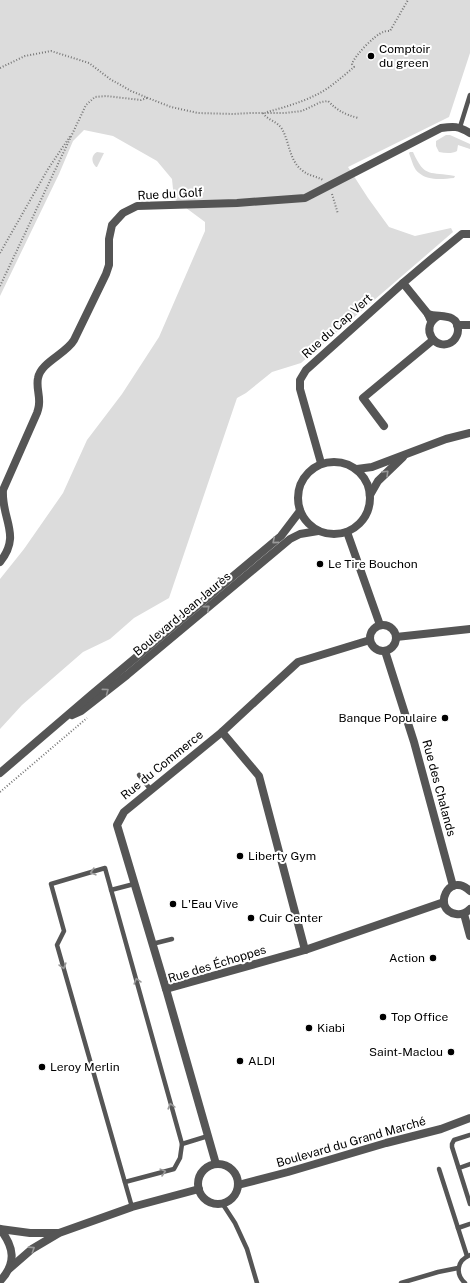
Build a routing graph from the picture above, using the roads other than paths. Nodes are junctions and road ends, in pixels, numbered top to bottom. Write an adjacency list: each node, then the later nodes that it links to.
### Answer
1 (470, 95): 2 (lane)
2 (460, 127): 3 (street); 21 (street, Rue du Golf)
3 (470, 132)
4 (470, 234): 5 (street, Rue du Cap Vert)
5 (403, 283): 6 (street); 15 (street, Rue du Cap Vert)
6 (428, 314): 7 (street); 8 (street)
7 (439, 316): 8 (street); 9 (street)
8 (430, 325): 11 (street)
9 (457, 325): 10 (street); 11 (street)
10 (470, 325)
11 (433, 340): 12 (street)
12 (384, 426)
13 (470, 433): 14 (street)
14 (407, 454): 16 (street); 17 (street, one-way to 14)
15 (321, 463): 16 (street); 18 (street)
16 (357, 469): 17 (street)
17 (370, 495): 20 (street)
18 (300, 511): 19 (street); 27 (street, Boulevard Jean Jaurès, one-way to 27)
19 (318, 531): 20 (street); 27 (street, Boulevard Jean Jaurès, one-way to 19)
20 (347, 532): 22 (street)
21 (0, 562)
22 (380, 625): 24 (street); 25 (street)
23 (470, 629): 24 (street)
24 (396, 637): 26 (street)
25 (370, 640): 26 (street); 28 (street, Rue du Commerce)
26 (385, 651): 33 (street, Rue des Chalands)
27 (62, 720): 29 (street, Boulevard Jean Jaurès)
28 (222, 732): 31 (street, Rue du Commerce); 41 (street)
29 (0, 773)
30 (139, 775): 31 (lane)
31 (151, 790): 32 (street, Rue du Commerce)
32 (134, 884): 34 (lane); 40 (street, Rue du Commerce)
33 (453, 886): 35 (street); 36 (street)
34 (111, 890): 46 (lane, one-way to 34); 51 (lane, one-way to 51)
35 (470, 891)
36 (444, 902): 37 (street); 41 (street, Rue des Échoppes)
37 (467, 911): 38 (street)
38 (470, 936)
39 (172, 939): 40 (lane)
40 (152, 944): 42 (street, Rue du Commerce)
41 (305, 950): 42 (street, Rue des Échoppes)
42 (166, 989): 45 (street, Rue des Échoppes)
43 (470, 1118): 52 (street, Boulevard du Grand Marché)
44 (470, 1135): 49 (lane)
45 (208, 1136): 46 (lane); 47 (street, Rue des Échoppes)
46 (182, 1144): 51 (lane, one-way to 46)
47 (216, 1164): 52 (street); 53 (street)
48 (470, 1164): 49 (lane)
49 (459, 1168): 55 (lane)
50 (440, 1169): 58 (lane)
51 (125, 1182): 56 (lane)
52 (238, 1185): 54 (street)
53 (199, 1189): 54 (street); 56 (street)
54 (222, 1204): 65 (lane)
55 (470, 1204)
56 (132, 1207): 60 (street)
57 (470, 1224): 58 (lane)
58 (458, 1228): 61 (lane)
59 (0, 1229): 60 (street); 62 (street)
60 (59, 1233): 62 (street, one-way to 60)
61 (469, 1256): 63 (lane)
62 (9, 1268): 64 (street)
63 (458, 1268): 66 (lane); 67 (lane)
64 (0, 1281)
65 (257, 1283)
66 (401, 1283)
67 (465, 1283)

